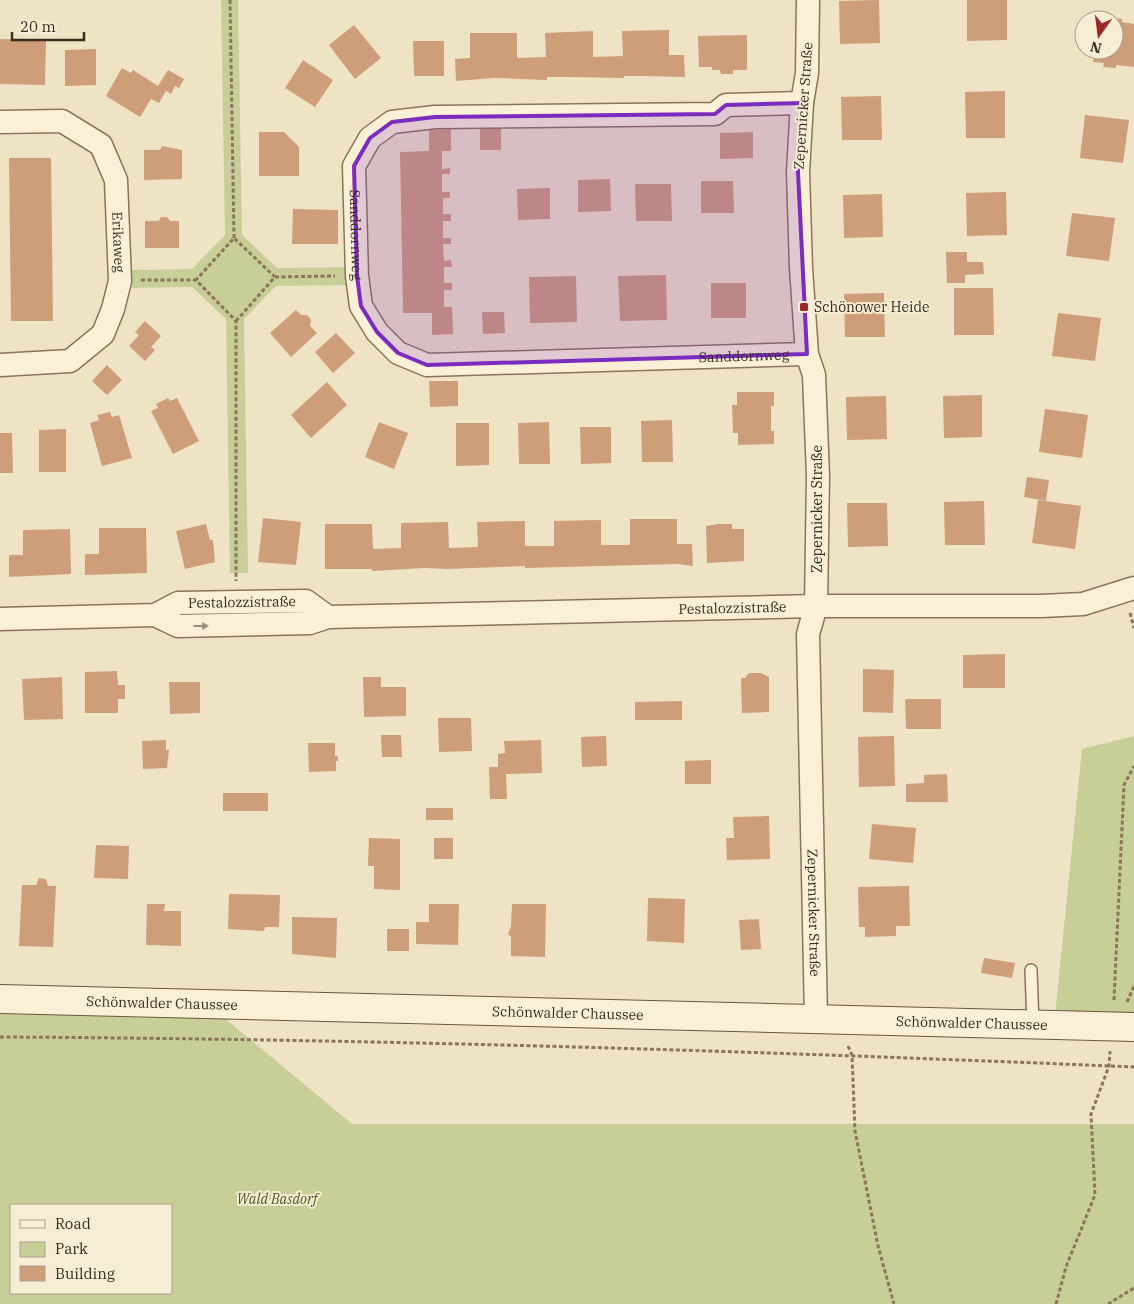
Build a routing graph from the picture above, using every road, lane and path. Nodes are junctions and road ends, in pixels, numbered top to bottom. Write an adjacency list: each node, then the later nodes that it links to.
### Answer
1 (230, 0): 5 (path)
2 (808, 0): 3 (street, Zepernicker Straße)
3 (802, 103): 6 (street, Sanddornweg); 11 (street, Zepernicker Straße)
4 (0, 122): 8 (street, Erikaweg)
5 (234, 238): 7 (path); 9 (path)
6 (357, 276): 7 (path); 11 (street, Sanddornweg)
7 (275, 277): 10 (path)
8 (120, 280): 9 (path); 12 (street, Erikaweg)
9 (196, 280): 10 (path)
10 (236, 321): 14 (path)
11 (807, 354): 15 (street, Zepernicker Straße)
12 (0, 365)
13 (1134, 588): 15 (street, Pestalozzistraße)
14 (236, 603): 16 (street, Pestalozzistraße); 17 (street, Pestalozzistraße)
15 (816, 606): 17 (street, Pestalozzistraße); 22 (street, Zepernicker Straße)
16 (155, 615): 17 (street, Pestalozzistraße, one-way to 17); 18 (street, Pestalozzistraße)
17 (328, 617)
18 (0, 619)
19 (1134, 766): 24 (path)
20 (1032, 970): 23 (lane)
21 (0, 999): 22 (main road, Schönwalder Chaussee)
22 (816, 1018): 23 (main road, Schönwalder Chaussee)
23 (1033, 1024): 24 (main road, Schönwalder Chaussee)
24 (1123, 1026): 27 (path)
25 (0, 1036): 26 (path)
26 (852, 1054): 27 (path); 30 (path)
27 (1109, 1066): 28 (path); 31 (path)
28 (1134, 1067)
29 (1134, 1288): 32 (path)
30 (894, 1304)
31 (1056, 1304)
32 (1108, 1304)

